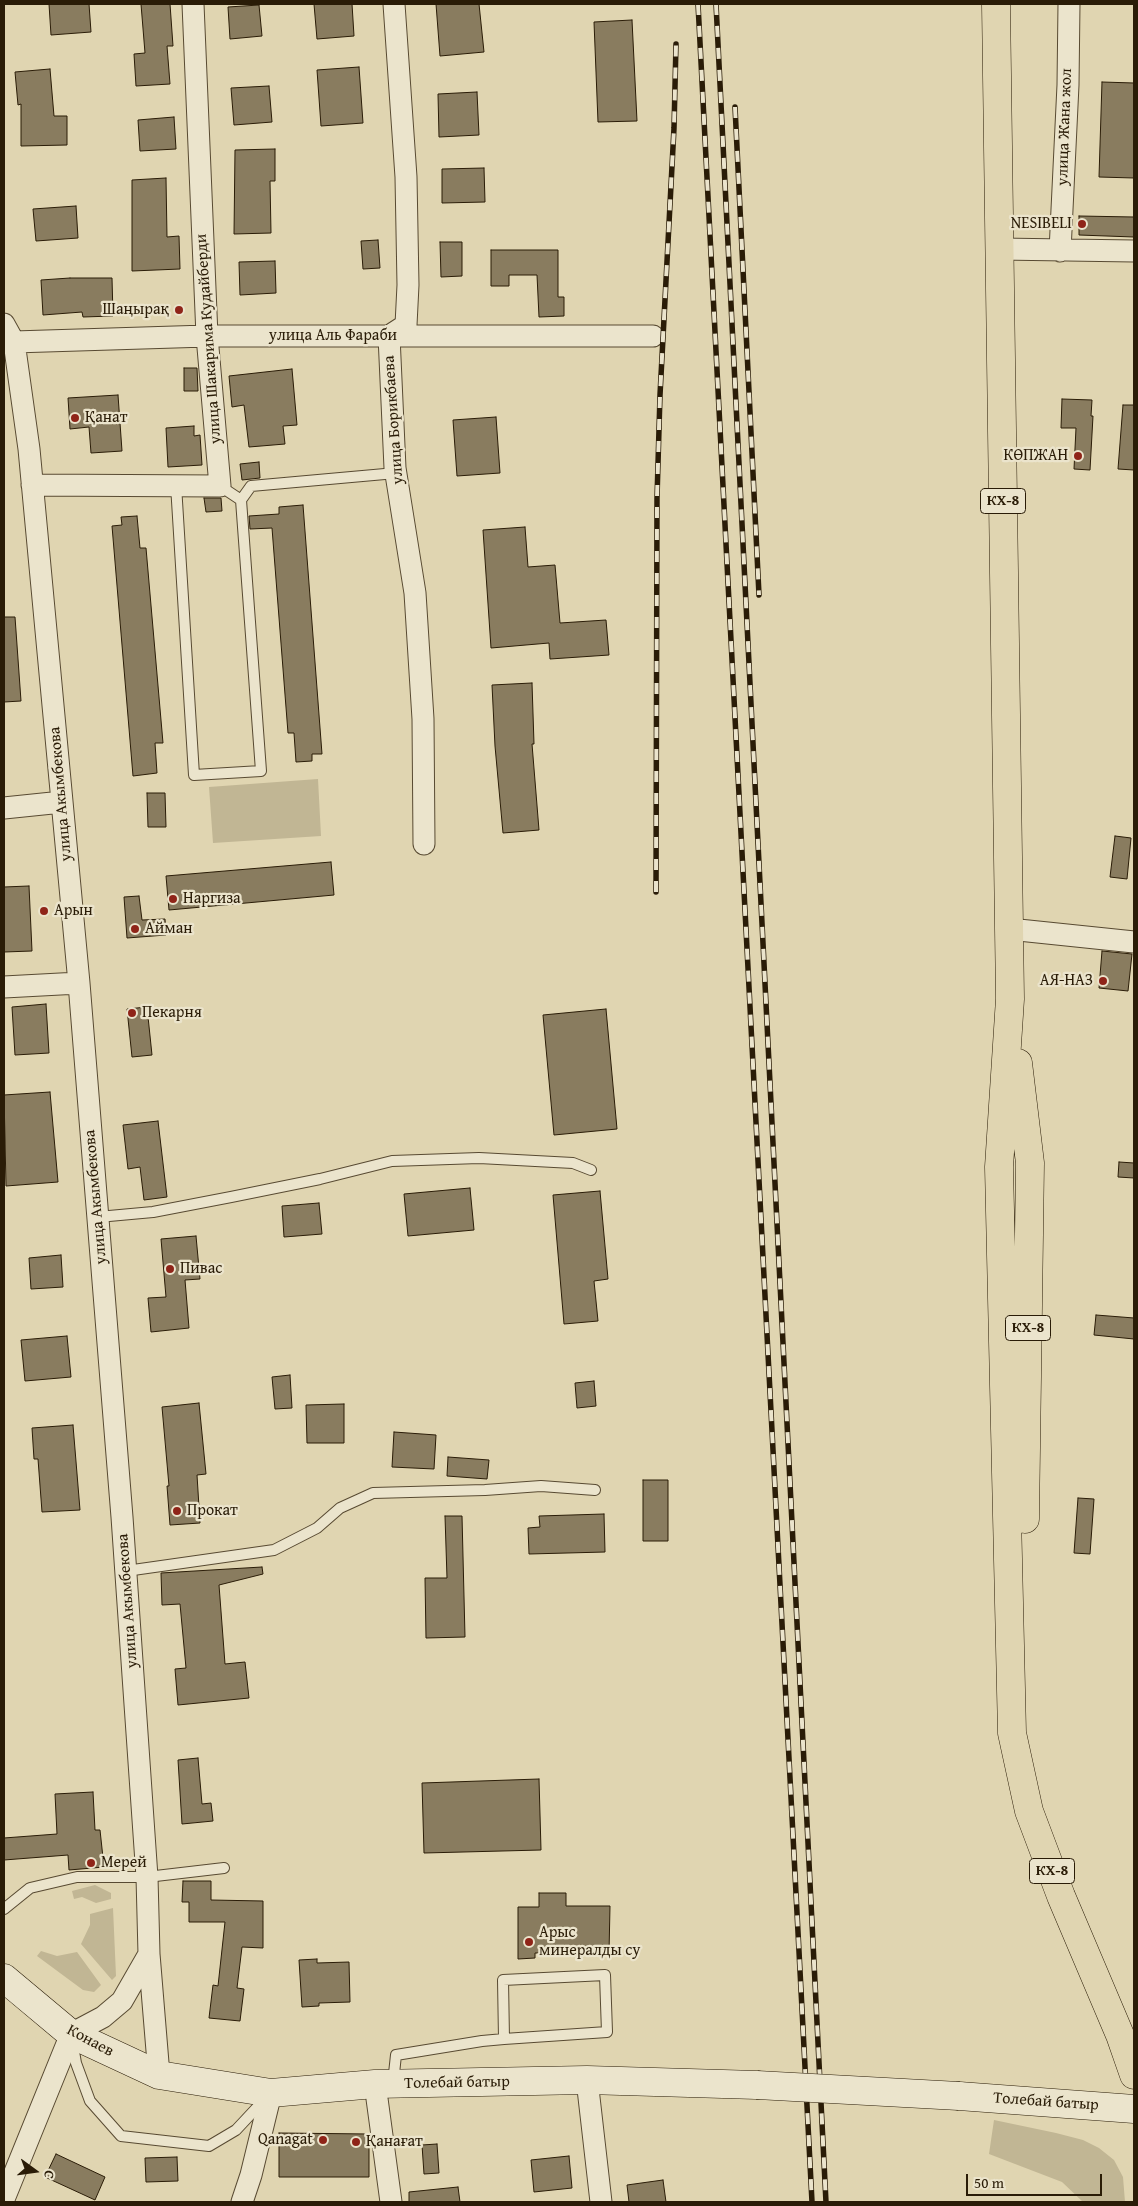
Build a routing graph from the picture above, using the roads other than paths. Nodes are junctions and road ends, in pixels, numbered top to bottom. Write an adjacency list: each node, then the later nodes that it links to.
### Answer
1 (193, 4): 9 (street, улица Шакарима Кудайберди)
2 (394, 4): 10 (street, улица Борикбаева)
3 (996, 4): 5 (main road, КХ-8)
4 (1069, 4): 6 (street, улица Жана жол)
5 (999, 249): 6 (street); 20 (main road, КХ-8)
6 (1060, 250): 7 (street)
7 (1134, 251)
8 (9, 333): 9 (street, улица Аль Фараби); 13 (street, улица Акымбекова)
9 (207, 336): 10 (street, улица Аль Фараби); 15 (street, улица Шакарима Кудайберди)
10 (389, 336): 11 (street, улица Аль Фараби); 12 (street, улица Борикбаева)
11 (653, 336)
12 (396, 473): 16 (lane); 19 (street, улица Борикбаева)
13 (32, 485): 14 (street); 17 (street, улица Акымбекова)
14 (176, 485): 15 (street); 16 (lane)
15 (220, 486): 16 (lane)
16 (241, 500)
17 (62, 802): 18 (street); 22 (street, улица Акымбекова)
18 (4, 808)
19 (424, 844)
20 (1010, 929): 21 (street); 24 (main road, КХ-8)
21 (1134, 942)
22 (79, 983): 23 (street); 28 (street, улица Акымбекова)
23 (4, 987)
24 (1010, 999): 25 (main road, КХ-8); 26 (main road, КХ-8)
25 (1030, 1163): 26 (main road); 31 (main road, КХ-8)
26 (999, 1167): 31 (main road, КХ-8)
27 (591, 1170): 28 (lane)
28 (98, 1217): 30 (street, улица Акымбекова)
29 (595, 1490): 30 (lane)
30 (126, 1571): 33 (street, улица Акымбекова)
31 (1010, 1657): 40 (main road, КХ-8)
32 (224, 1868): 33 (lane)
33 (147, 1877): 34 (lane); 35 (street, улица Акымбекова)
34 (4, 1909)
35 (149, 1954): 37 (street); 39 (street, улица Акымбекова)
36 (4, 1978): 37 (main road, Конаев)
37 (71, 2034): 39 (main road, Конаев); 43 (lane); 45 (street)
38 (504, 2039): 38 (lane); 42 (lane)
39 (159, 2075): 43 (main road, Толебай батыр)
40 (1134, 2075)
41 (587, 2080): 42 (main road, Толебай батыр); 44 (main road, Толебай батыр, bridge); 48 (street)
42 (384, 2084): 43 (main road, Толебай батыр); 47 (street)
43 (271, 2092): 46 (street)
44 (1134, 2109)
45 (4, 2199)
46 (242, 2202)
47 (390, 2202)
48 (602, 2202)

